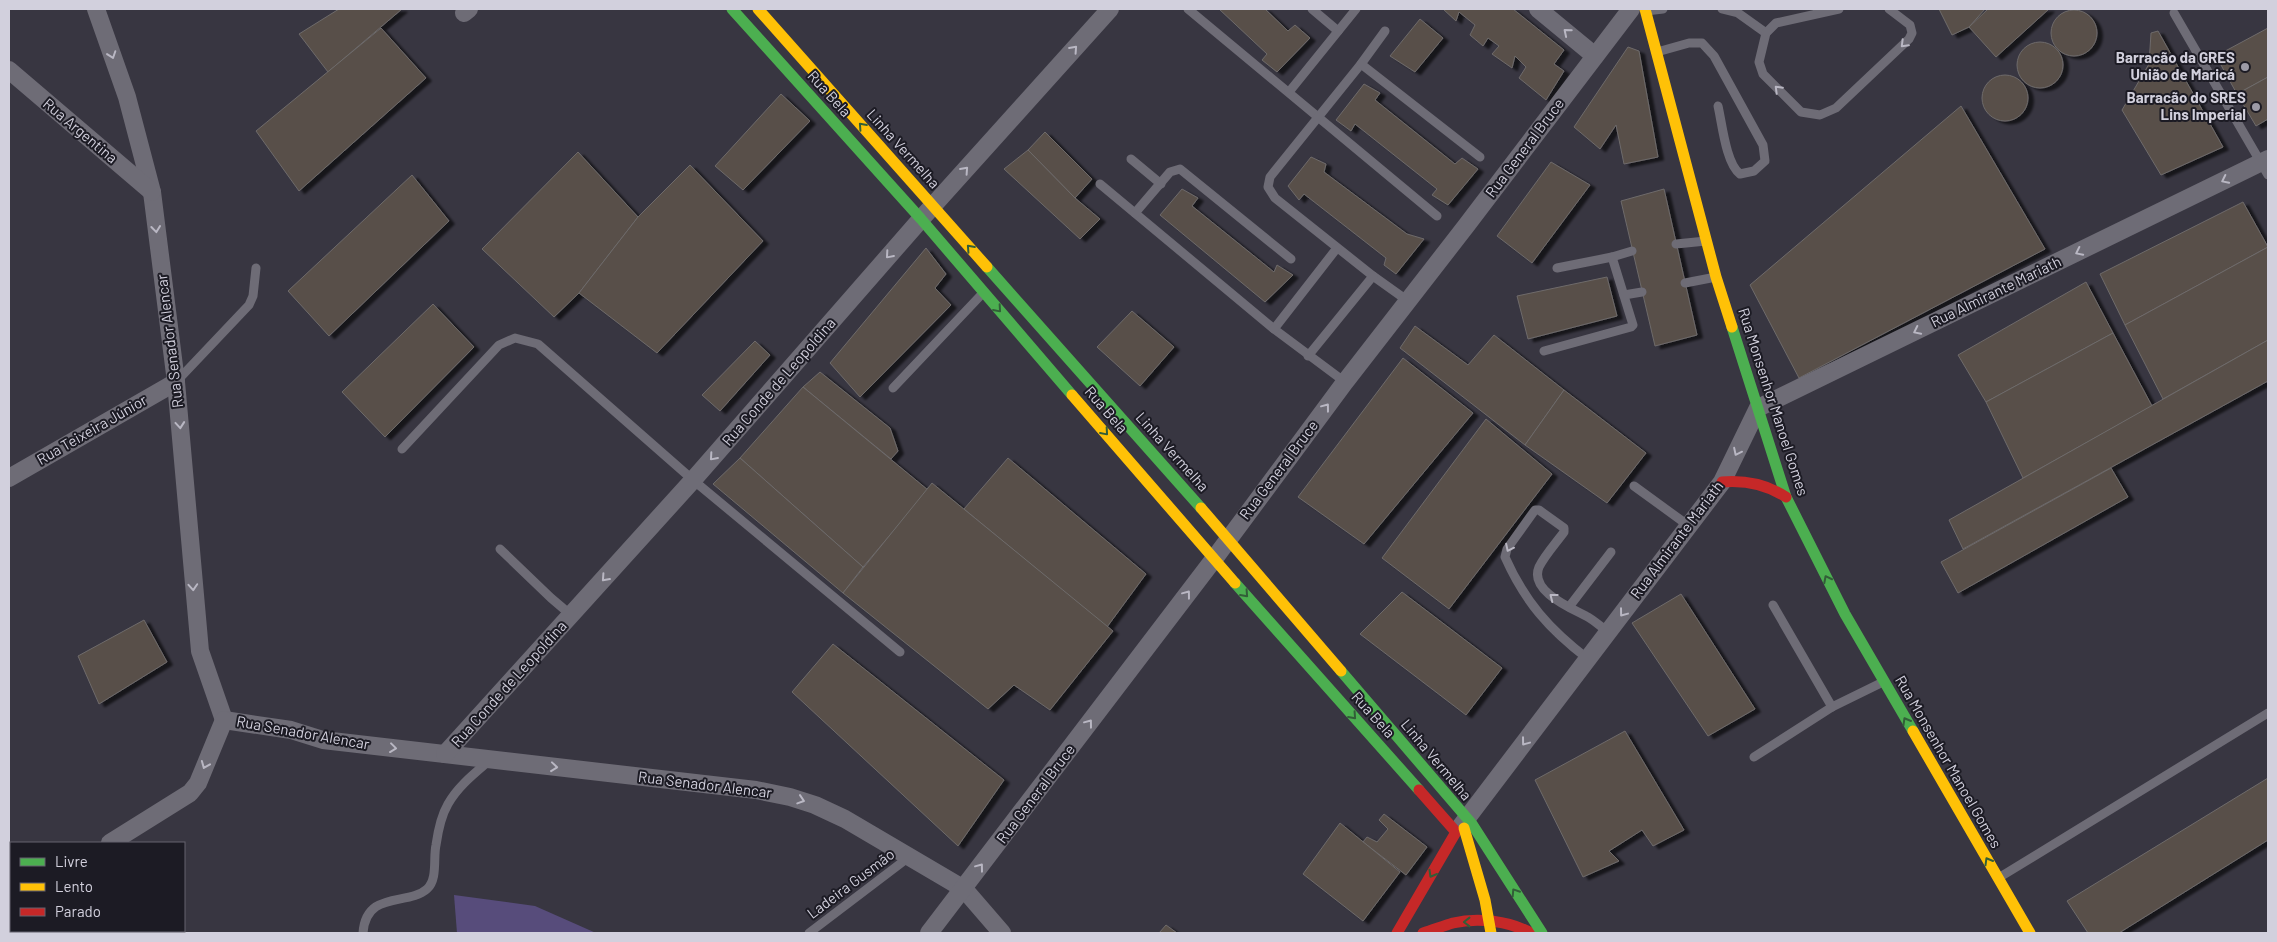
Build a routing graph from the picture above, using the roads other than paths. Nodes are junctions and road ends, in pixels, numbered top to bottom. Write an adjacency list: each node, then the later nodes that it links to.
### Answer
1 (96, 9): 31 (street, Rua Senador Alencar, one-way to 31)
2 (732, 9): 34 (main road, Rua Bela)
3 (743, 9): 80 (main road, Linha Vermelha)
4 (758, 9): 93 (main road, Linha Vermelha, one-way to 4, bridge)
5 (1110, 9): 34 (street, Rua Conde de Leopoldina, one-way to 5)
6 (1188, 9): 23 (lane)
7 (1312, 9): 17 (lane)
8 (1356, 9): 17 (lane)
9 (1538, 9): 20 (street, one-way to 9)
10 (1663, 9): 14 (lane)
11 (1722, 9): 18 (lane)
12 (1839, 9): 18 (lane)
13 (1889, 9): 18 (lane, one-way to 18)
14 (1641, 10): 19 (main road, Rua Monsenhor Manoel Gomes); 20 (street, Rua General Bruce)
15 (2174, 13): 28 (lane)
16 (1385, 31): 21 (lane)
17 (1338, 32): 23 (lane)
18 (1766, 32)
19 (1657, 52): 24 (lane); 35 (main road, Rua Monsenhor Manoel Gomes)
20 (1595, 56): 49 (street, Rua General Bruce)
21 (1361, 64): 25 (lane); 26 (lane)
22 (9, 70): 31 (street, Rua Argentina)
23 (1289, 92): 25 (lane)
24 (1718, 106)
25 (1318, 118): 33 (lane); 37 (lane)
26 (1480, 157)
27 (1131, 159): 30 (lane)
28 (2266, 165): 56 (street, Rua Almirante Mariath, one-way to 56)
29 (1100, 184): 32 (lane)
30 (1161, 184): 32 (lane); 40 (lane)
31 (152, 192): 53 (street, Rua Senador Alencar, one-way to 53)
32 (1135, 213): 50 (lane)
33 (1437, 216)
34 (921, 219): 46 (main road, Rua Bela); 59 (street, Rua Conde de Leopoldina, one-way to 59)
35 (1706, 241): 36 (lane); 44 (main road, Rua Monsenhor Manoel Gomes)
36 (1676, 244)
37 (1337, 248): 43 (lane); 50 (lane)
38 (1632, 252): 39 (lane)
39 (1612, 257): 42 (lane); 48 (lane)
40 (1291, 259)
41 (256, 268): 53 (lane)
42 (1557, 268)
43 (1373, 276): 49 (lane); 52 (lane)
44 (1716, 277): 45 (lane); 56 (main road, Rua Monsenhor Manoel Gomes)
45 (1685, 283)
46 (984, 292): 55 (lane); 66 (main road, Rua Bela, one-way to 66)
47 (1642, 292): 48 (lane)
48 (1624, 295): 51 (lane)
49 (1408, 301): 54 (street, Rua General Bruce)
50 (1274, 329): 52 (lane)
51 (1544, 351)
52 (1308, 356): 54 (lane)
53 (176, 382): 58 (street, Rua Teixeira Júnior); 76 (street, Rua Senador Alencar, one-way to 76)
54 (1345, 382): 66 (street, Rua General Bruce, one-way to 54)
55 (893, 388)
56 (1758, 408): 60 (street, Rua Almirante Mariath, one-way to 60); 62 (main road, Rua Monsenhor Manoel Gomes)
57 (402, 450): 59 (lane)
58 (9, 478)
59 (693, 480): 69 (street, Rua Conde de Leopoldina, one-way to 69); 71 (lane)
60 (1722, 482): 62 (main road); 63 (street, Rua Almirante Mariath)
61 (1634, 486): 63 (lane)
62 (1786, 497): 73 (main road, Rua Monsenhor Manoel Gomes, one-way to 62)
63 (1689, 526): 70 (street, Rua Almirante Mariath, one-way to 70)
64 (500, 550): 69 (lane)
65 (1611, 552): 68 (lane)
66 (1214, 558): 80 (main road, Rua Bela, one-way to 80); 84 (street, Rua General Bruce, one-way to 66)
67 (1773, 605): 74 (lane)
68 (1569, 607): 70 (lane); 72 (lane, one-way to 72)
69 (571, 615): 77 (street, Rua Conde de Leopoldina)
70 (1608, 632): 72 (street, Rua Almirante Mariath)
71 (900, 652)
72 (1588, 659): 80 (street, Rua Almirante Mariath, one-way to 80)
73 (1884, 681): 74 (lane); 83 (main road, Rua Monsenhor Manoel Gomes, one-way to 73)
74 (1832, 708): 78 (lane)
75 (2268, 713): 83 (lane)
76 (224, 720): 77 (street, Rua Senador Alencar, one-way to 77); 81 (street, one-way to 81)
77 (445, 754): 79 (street, Rua Senador Alencar)
78 (1754, 757)
79 (490, 760): 82 (street, Rua Senador Alencar, one-way to 82); 85 (lane)
80 (1461, 831): 89 (main road, Rua Almirante Mariath, one-way to 89); 91 (main road, bridge)
81 (112, 842)
82 (909, 857): 84 (street, Rua Senador Alencar); 86 (lane, Ladeira Gusmão)
83 (1998, 878): 94 (main road, Rua Monsenhor Manoel Gomes)
84 (964, 888): 87 (street, Rua General Bruce); 88 (street, Rua Senador Alencar)
85 (363, 933)
86 (809, 933)
87 (930, 933)
88 (1002, 933)
89 (1397, 933)
90 (1424, 933): 92 (main road, one-way to 90)
91 (1491, 933)
92 (1531, 933)
93 (1542, 933)
94 (2030, 933)

